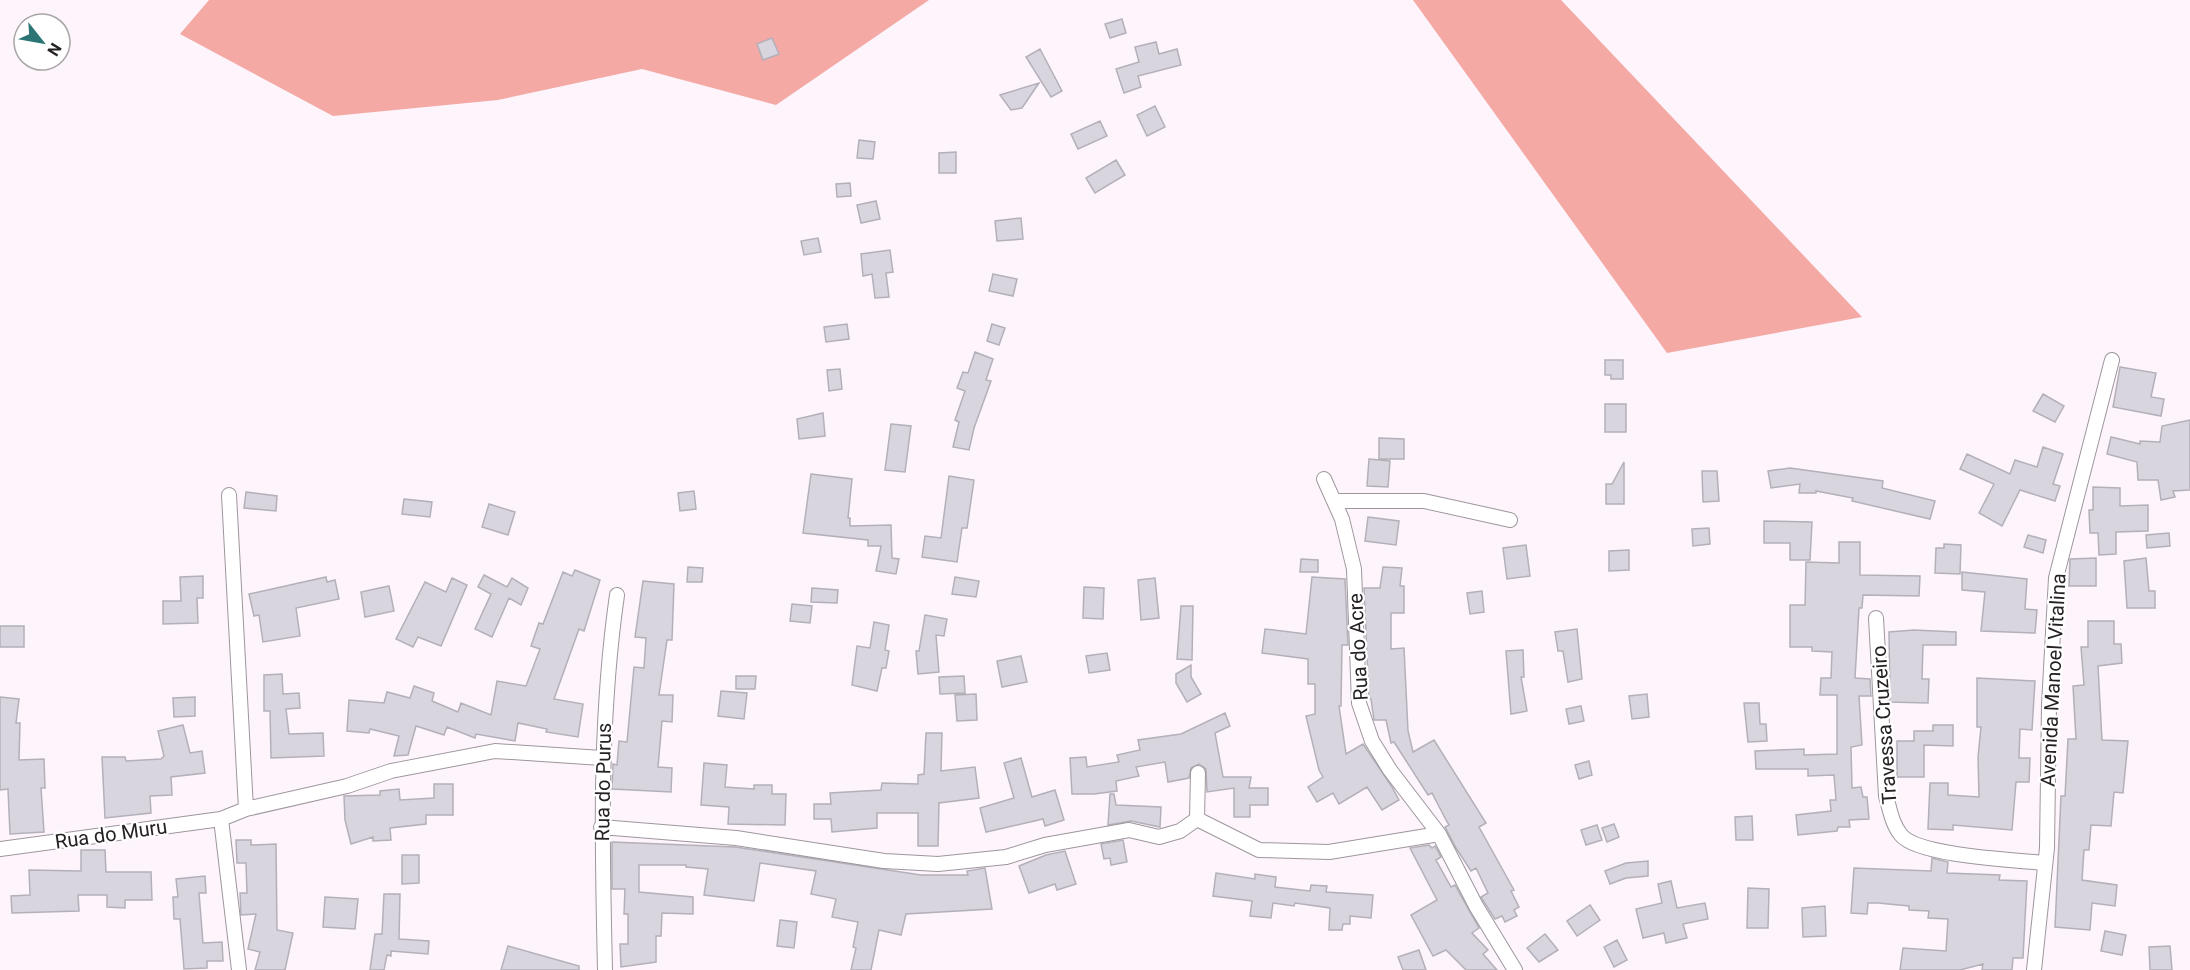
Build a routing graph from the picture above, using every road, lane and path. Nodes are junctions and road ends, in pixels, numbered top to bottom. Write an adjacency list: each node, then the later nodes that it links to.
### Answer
1 (2112, 360): 16 (street, Avenida Manoel Vitalina)
2 (1324, 479): 4 (street, Rua do Acre)
3 (229, 495): 10 (street)
4 (1335, 501): 5 (street); 14 (street, Rua do Acre)
5 (1510, 520)
6 (617, 595): 8 (street, Rua do Purus)
7 (1876, 618): 16 (street, Travessa Cruzeiro)
8 (602, 758): 10 (street, Rua do Muru); 13 (street, Rua do Purus)
9 (1198, 774): 12 (street)
10 (246, 809): 11 (street, Rua do Muru)
11 (221, 819): 15 (street, Rua do Muru); 17 (street)
12 (1197, 819): 13 (street); 14 (street)
13 (602, 827): 18 (street, Rua do Purus)
14 (1439, 834): 19 (street, Rua do Acre)
15 (0, 849)
16 (2045, 863): 20 (street, Avenida Manoel Vitalina)
17 (239, 970)
18 (605, 970)
19 (1515, 970)
20 (2034, 970)

